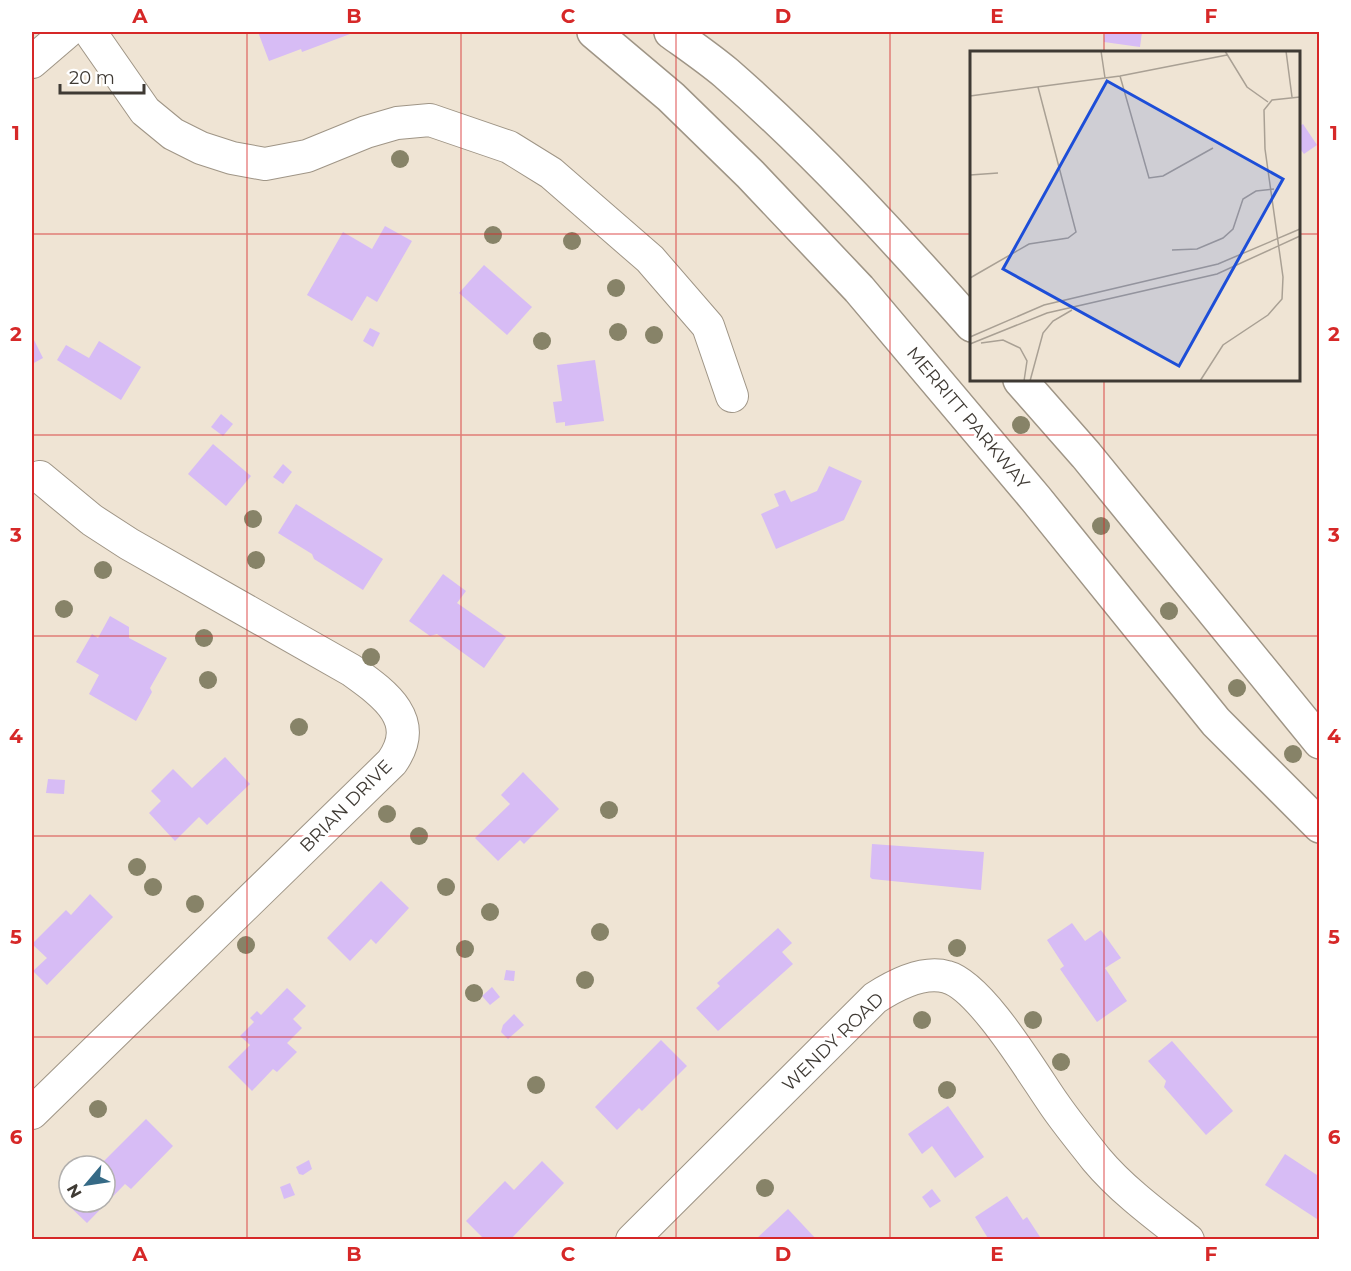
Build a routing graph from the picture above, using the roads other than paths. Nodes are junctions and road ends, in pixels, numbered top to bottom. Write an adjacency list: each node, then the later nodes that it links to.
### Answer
1 (67, 32): 5 (street)
2 (90, 32): 8 (street)
3 (594, 32): 13 (highway, MERRITT PARKWAY)
4 (671, 32): 6 (highway)
5 (32, 62)
6 (970, 323)
7 (1021, 381): 10 (highway)
8 (732, 396)
9 (40, 477): 14 (street, BRIAN DRIVE)
10 (1258, 669): 11 (highway); 12 (highway)
11 (1320, 720)
12 (1320, 742)
13 (1320, 826)
14 (32, 1113)
15 (632, 1239): 16 (street, WENDY ROAD)
16 (1188, 1239)

